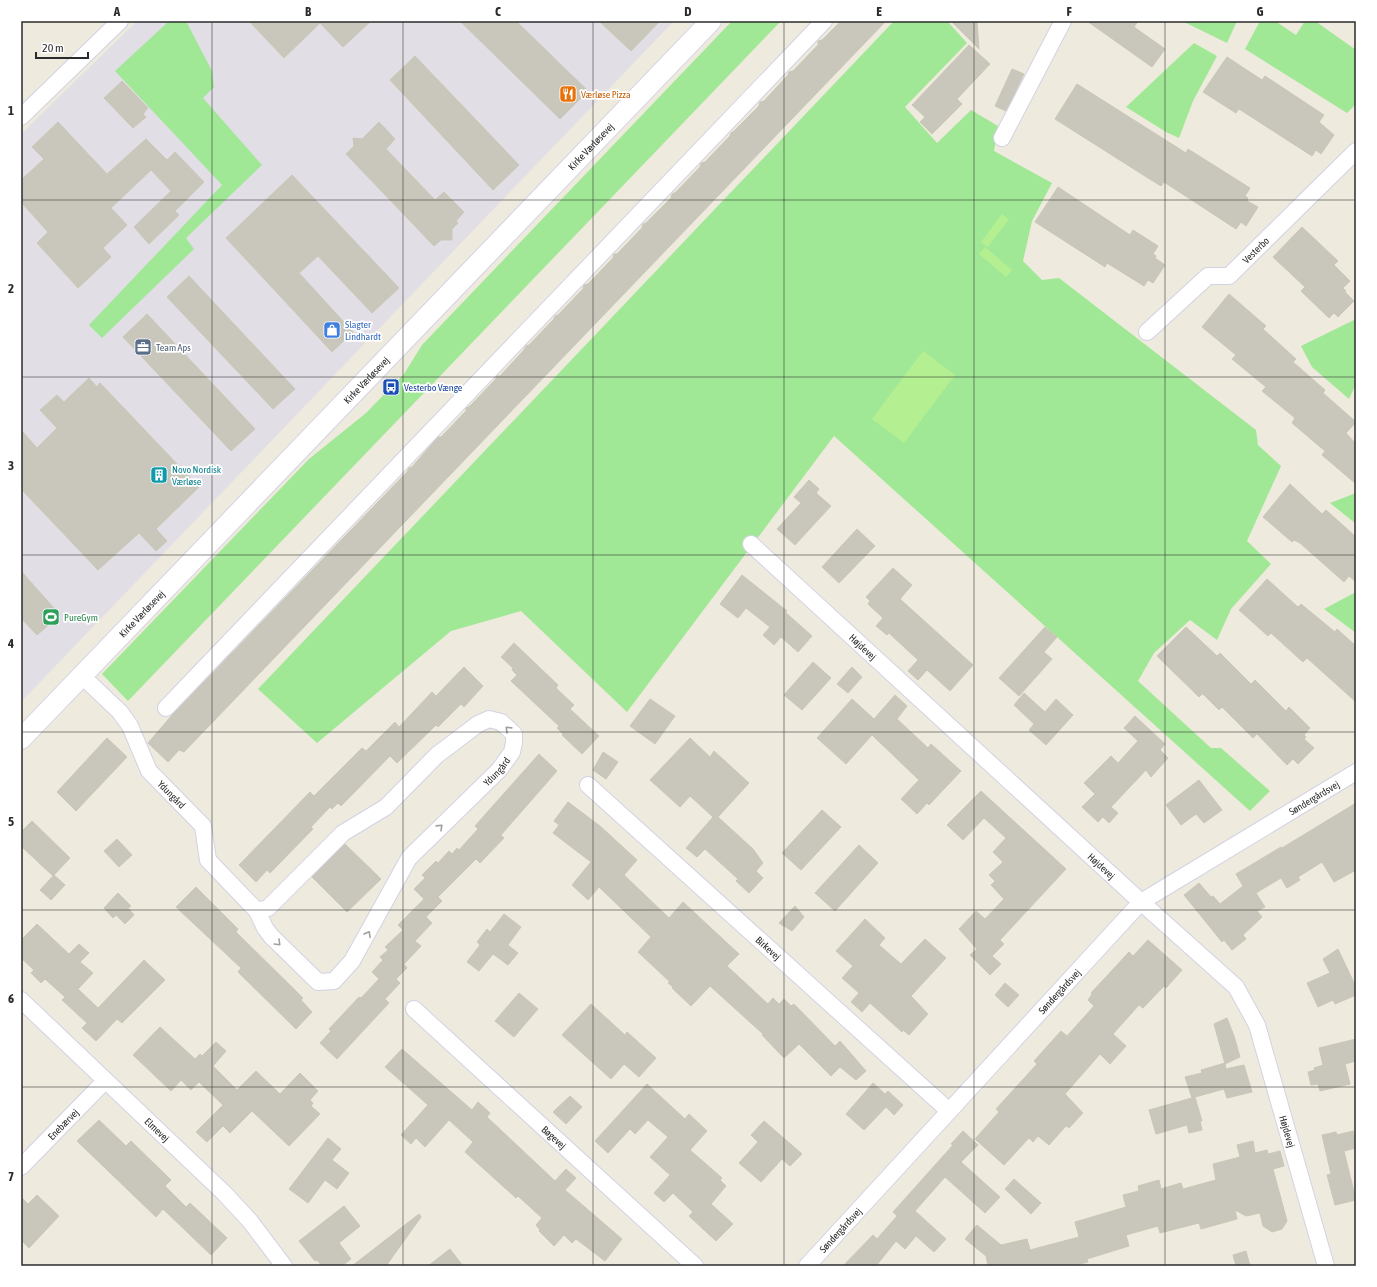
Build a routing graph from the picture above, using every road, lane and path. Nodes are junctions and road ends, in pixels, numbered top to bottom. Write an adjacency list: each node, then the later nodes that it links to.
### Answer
1 (120, 21): 5 (street)
2 (711, 21): 10 (street, Kirke Værløsevej)
3 (824, 21): 11 (street)
4 (1063, 21): 6 (street)
5 (21, 117)
6 (1002, 138)
7 (1356, 151): 8 (street, Vesterbo)
8 (1148, 332)
9 (751, 544): 15 (street, Højdevej)
10 (82, 676): 12 (street, Kirke Værløsevej); 16 (street, Ydungård)
11 (166, 708)
12 (21, 739)
13 (1356, 772): 15 (street, Søndergårdsvej)
14 (588, 785): 20 (street, Birkevej)
15 (1141, 902): 20 (street, Søndergårdsvej); 25 (street, Højdevej)
16 (257, 911): 16 (street, Ydungård, one-way to 16)
17 (21, 1000): 19 (street, Elmevej)
18 (414, 1009): 23 (street, Bøgevej)
19 (105, 1081): 21 (street, Enebærvej); 22 (street, Elmevej)
20 (949, 1111): 24 (street, Søndergårdsvej)
21 (21, 1167)
22 (284, 1266)
23 (695, 1266)
24 (807, 1266)
25 (1326, 1266)

